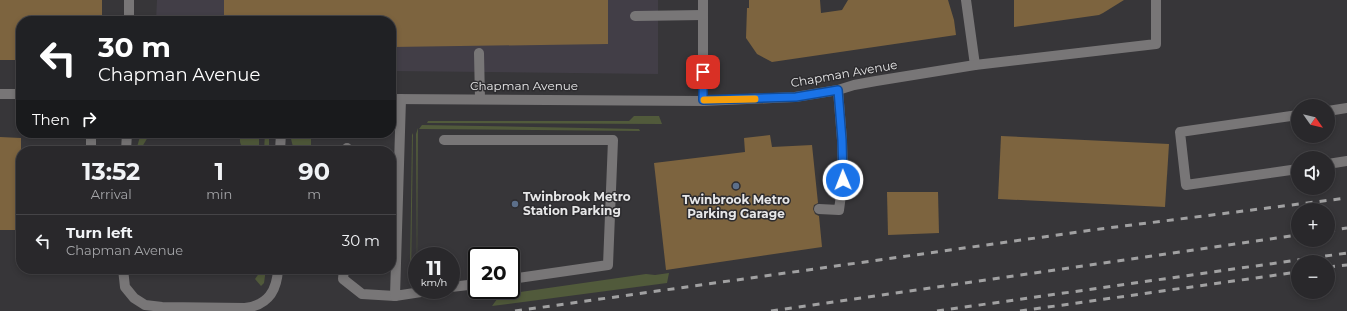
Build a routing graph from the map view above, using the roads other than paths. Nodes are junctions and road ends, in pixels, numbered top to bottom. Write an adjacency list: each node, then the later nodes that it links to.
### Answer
1 (129, 0): 6 (street)
2 (703, 0): 5 (street)
3 (966, 0): 9 (street)
4 (1156, 0): 9 (street, Chapman Avenue)
5 (703, 15): 7 (street); 15 (street)
6 (129, 16)
7 (635, 16)
8 (479, 53): 14 (street)
9 (975, 66): 10 (street, Chapman Avenue)
10 (838, 90): 15 (street, Chapman Avenue); 23 (street)
11 (0, 94): 12 (street)
12 (16, 94)
13 (396, 99): 14 (street, Chapman Avenue)
14 (480, 99): 15 (street, Chapman Avenue)
15 (703, 100)
16 (1347, 108): 17 (street)
17 (1335, 110)
18 (1291, 116): 22 (street)
19 (444, 140): 28 (street)
20 (1347, 162): 21 (street)
21 (1335, 163)
22 (1291, 169)
23 (819, 209)
24 (124, 274): 25 (street)
25 (278, 274)
26 (344, 274): 30 (street)
27 (395, 274): 30 (street)
28 (520, 277)
29 (408, 294): 30 (street)
30 (395, 296)

